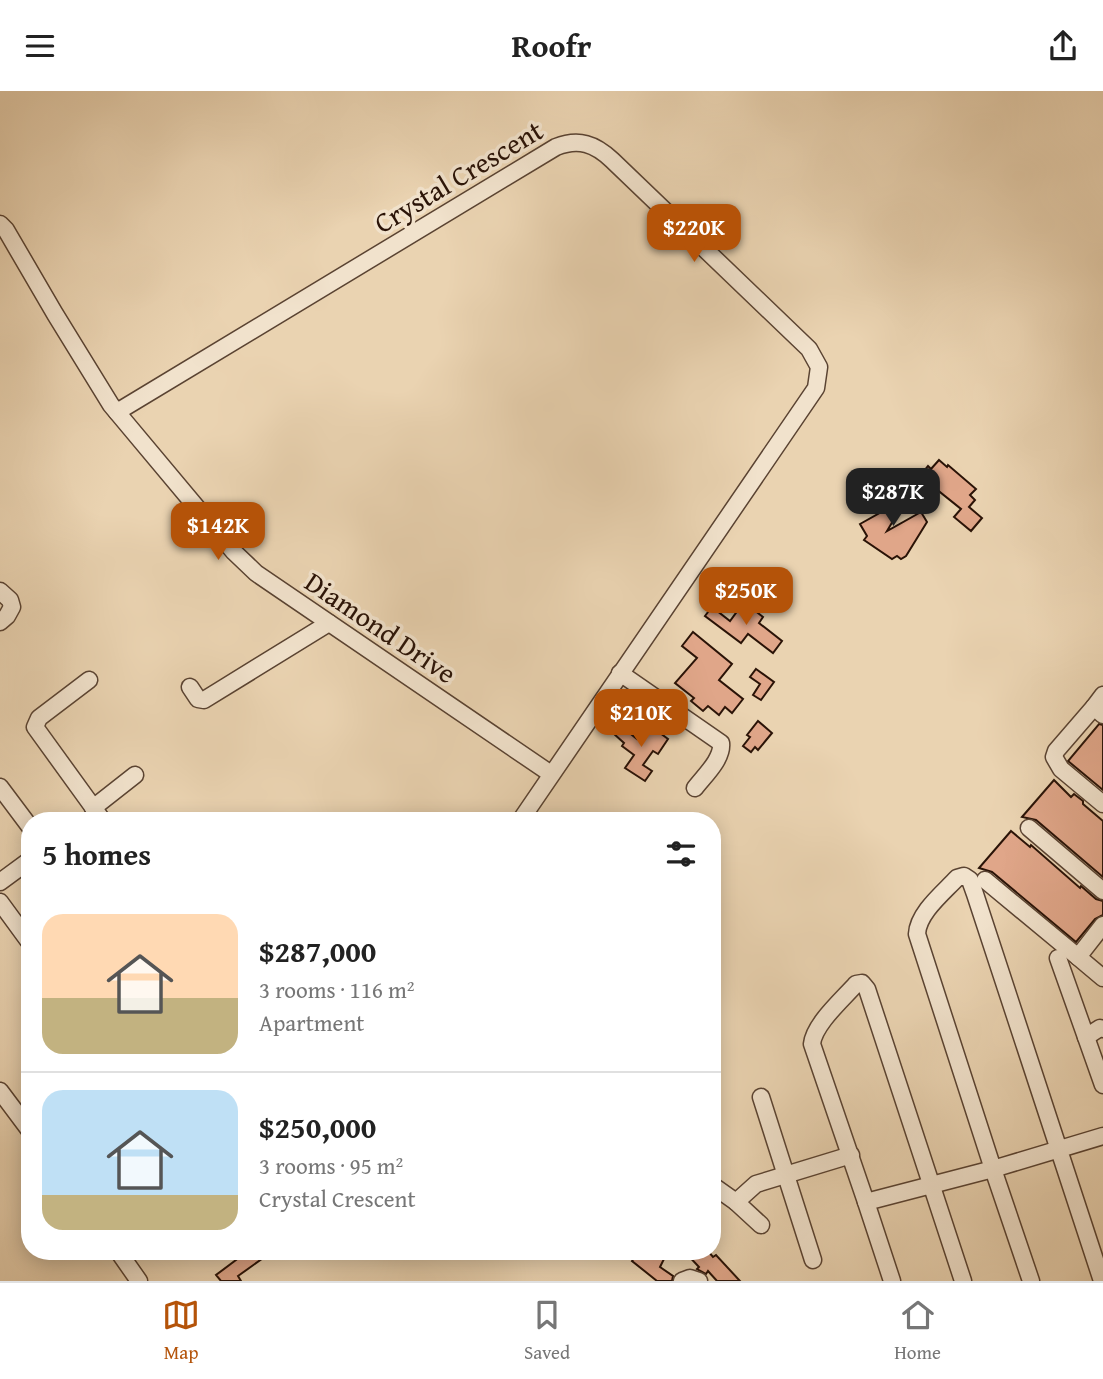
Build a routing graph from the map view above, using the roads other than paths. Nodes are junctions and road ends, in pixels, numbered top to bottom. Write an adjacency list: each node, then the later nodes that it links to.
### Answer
1 (3, 227): 2 (street, Diamond Drive)
2 (117, 412): 5 (street, Diamond Drive); 6 (street, Crystal Crescent)
3 (0, 591): 4 (street)
4 (0, 622)
5 (329, 623): 8 (street); 10 (street, Diamond Drive)
6 (620, 673): 10 (street, Crystal Crescent); 13 (street)
7 (89, 680): 15 (street)
8 (190, 687)
9 (1100, 706): 14 (street)
10 (551, 774): 17 (street, Crystal Crescent)
11 (135, 775): 16 (street)
12 (0, 787): 18 (street)
13 (695, 788)
14 (1103, 804)
15 (97, 812)
16 (100, 812)
17 (526, 812)
18 (21, 815)
19 (1029, 828): 23 (street)
20 (21, 867): 22 (street)
21 (985, 880): 27 (street)
22 (0, 883)
23 (1103, 891)
24 (0, 902): 26 (street)
25 (1103, 925): 27 (street)
26 (21, 931)
27 (1077, 957): 29 (street)
28 (1058, 958): 31 (street)
29 (1103, 978)
30 (1103, 1029): 31 (street)
31 (1086, 1037): 32 (street)
32 (1103, 1085)
33 (0, 1091): 35 (street)
34 (761, 1097): 40 (street)
35 (21, 1119)
36 (1103, 1136): 37 (street)
37 (1060, 1149): 39 (street); 39 (street); 54 (street)
38 (851, 1155): 40 (street); 41 (street); 44 (street)
39 (993, 1169): 41 (street); 53 (street)
40 (787, 1175): 43 (street); 46 (street)
41 (930, 1184): 44 (street); 52 (street)
42 (721, 1191): 43 (street)
43 (736, 1202): 45 (street)
44 (866, 1202): 51 (street)
45 (761, 1225)
46 (813, 1259)
47 (124, 1260): 48 (street)
48 (139, 1281)
49 (682, 1281): 50 (street)
50 (699, 1281)
51 (892, 1281)
52 (963, 1281)
53 (1031, 1281)
54 (1102, 1281)

